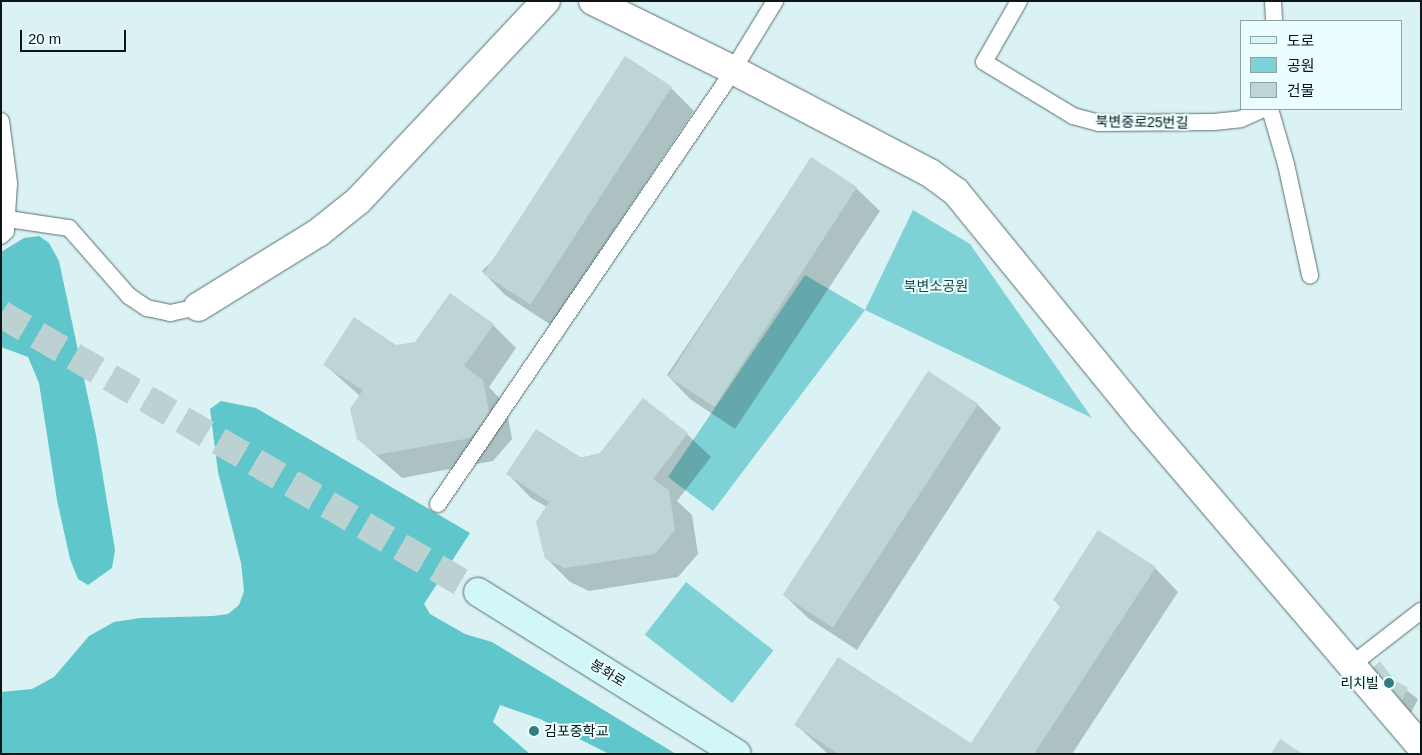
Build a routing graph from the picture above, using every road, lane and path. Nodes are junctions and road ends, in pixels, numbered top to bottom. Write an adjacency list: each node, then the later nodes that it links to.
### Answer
1 (546, 1): 14 (street)
2 (593, 1): 7 (street)
3 (775, 1): 7 (lane)
4 (1019, 1): 8 (lane, 북변중로25번길)
5 (1273, 1): 6 (lane)
6 (1274, 20)
7 (734, 70): 15 (lane); 18 (street)
8 (1262, 110)
9 (1270, 110): 13 (lane)
10 (1, 121): 11 (lane)
11 (8, 219): 12 (lane); 14 (lane)
12 (1, 236)
13 (1310, 276)
14 (198, 307)
15 (438, 504)
16 (478, 592): 20 (street, 봉화로)
17 (1421, 611): 18 (lane)
18 (1350, 666): 19 (street)
19 (1421, 747)
20 (737, 754)

